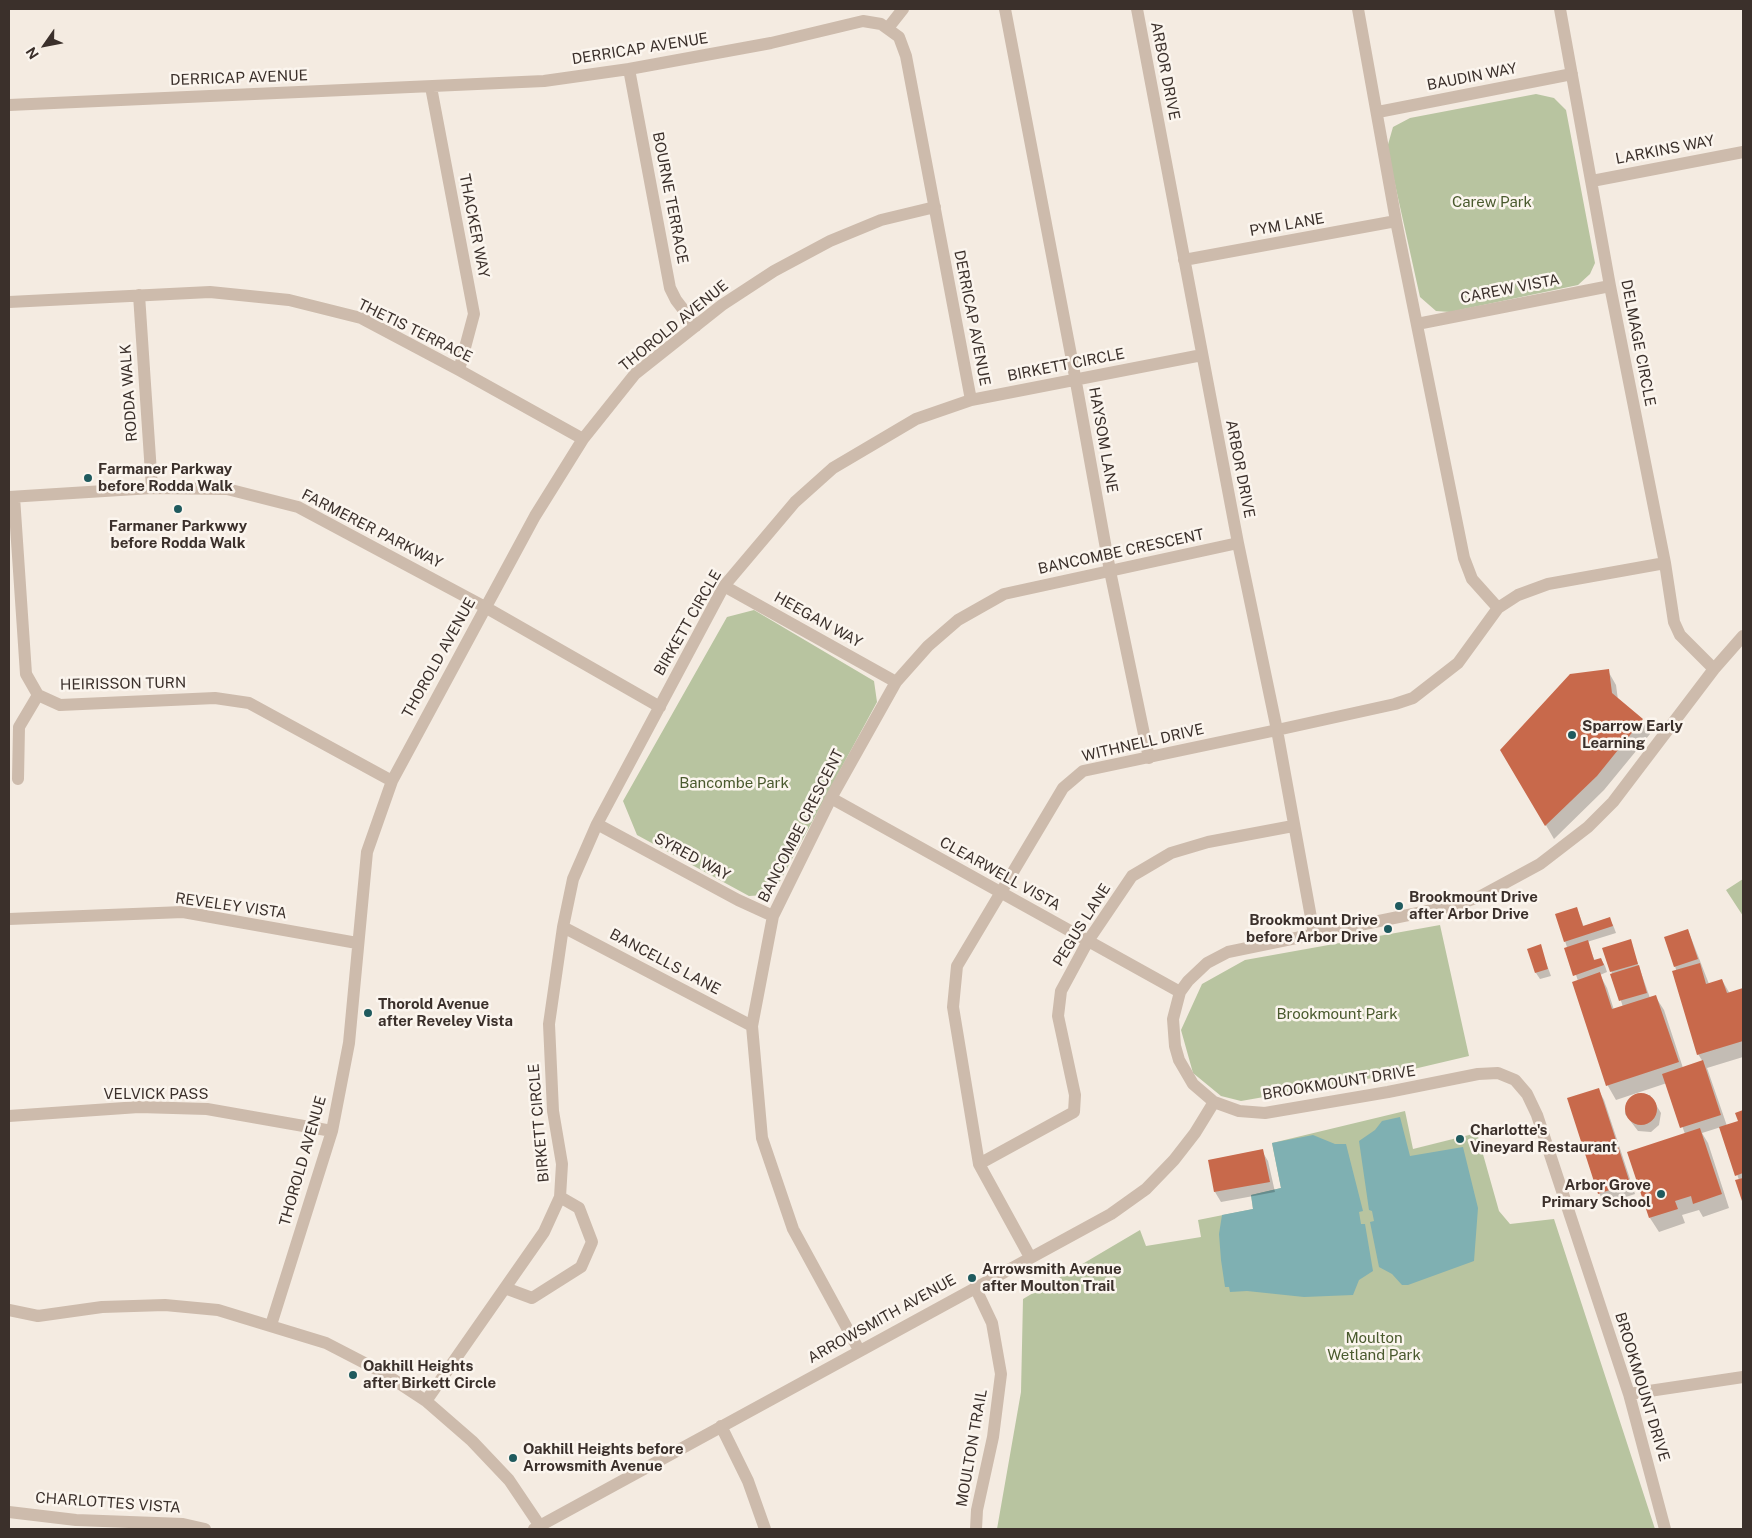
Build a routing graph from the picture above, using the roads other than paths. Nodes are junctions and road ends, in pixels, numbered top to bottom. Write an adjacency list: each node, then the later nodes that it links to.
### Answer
1 (903, 9): 6 (street)
2 (1005, 9): 24 (street, HAYSOM LANE)
3 (1137, 9): 16 (street, ARBOR DRIVE)
4 (1358, 9): 11 (street)
5 (1560, 9): 8 (street, DELMAGE CIRCLE)
6 (888, 28): 7 (street, DERRICAP AVENUE); 14 (street, DERRICAP AVENUE)
7 (629, 69): 9 (street, DERRICAP AVENUE); 21 (street, BOURNE TERRACE)
8 (1572, 74): 11 (street, BAUDIN WAY); 13 (street, DELMAGE CIRCLE)
9 (431, 87): 10 (street, DERRICAP AVENUE); 23 (street, THACKER WAY)
10 (9, 105)
11 (1378, 112): 15 (street)
12 (1743, 152): 13 (street, LARKINS WAY)
13 (1592, 181): 17 (street, DELMAGE CIRCLE)
14 (935, 207): 21 (street, THOROLD AVENUE); 25 (street, DERRICAP AVENUE)
15 (1396, 221): 16 (street, PYM LANE); 20 (street)
16 (1184, 260): 22 (street, ARBOR DRIVE)
17 (1610, 286): 20 (street, CAREW VISTA); 30 (street, DELMAGE CIRCLE)
18 (139, 295): 19 (street, THETIS TERRACE); 23 (street, THETIS TERRACE); 27 (street, RODDA WALK)
19 (9, 302)
20 (1417, 324): 34 (street)
21 (696, 326): 26 (street, THOROLD AVENUE)
22 (1202, 356): 24 (street, BIRKETT CIRCLE); 29 (street, ARBOR DRIVE)
23 (459, 370): 26 (street, THETIS TERRACE)
24 (1075, 379): 25 (street, BIRKETT CIRCLE); 31 (street, HAYSOM LANE)
25 (971, 400): 32 (street, BIRKETT CIRCLE)
26 (583, 439): 33 (street, THOROLD AVENUE)
27 (152, 488): 28 (street, FARMERER PARKWAY); 33 (street, FARMERER PARKWAY)
28 (12, 497): 38 (street, HEIRISSON TURN)
29 (1238, 543): 31 (street, BANCOMBE CRESCENT); 40 (street, ARBOR DRIVE)
30 (1665, 563): 34 (street, WITHNELL DRIVE); 36 (street, DELMAGE CIRCLE)
31 (1110, 571): 37 (street, BANCOMBE CRESCENT); 41 (street, HAYSOM LANE)
32 (724, 586): 37 (street, HEEGAN WAY); 39 (street, BIRKETT CIRCLE)
33 (485, 607): 39 (street, FARMERER PARKWAY); 43 (street, THOROLD AVENUE)
34 (1498, 608): 40 (street, WITHNELL DRIVE)
35 (1743, 636): 36 (street, BROOKMOUNT DRIVE)
36 (1714, 669): 51 (street, BROOKMOUNT DRIVE)
37 (896, 682): 44 (street, BANCOMBE CRESCENT)
38 (38, 695): 42 (street); 43 (street, HEIRISSON TURN)
39 (660, 707): 45 (street, BIRKETT CIRCLE)
40 (1277, 730): 41 (street, WITHNELL DRIVE); 46 (street, ARBOR DRIVE)
41 (1149, 758): 47 (street, WITHNELL DRIVE)
42 (18, 779)
43 (392, 781): 53 (street, THOROLD AVENUE)
44 (831, 798): 47 (street, CLEARWELL VISTA); 48 (street, BANCOMBE CRESCENT)
45 (597, 824): 48 (street, SYRED WAY); 50 (street, BIRKETT CIRCLE)
46 (1293, 826): 51 (street, ARBOR DRIVE); 52 (street, PEGUS LANE)
47 (1002, 894): 52 (street, CLEARWELL VISTA); 59 (street, WITHNELL DRIVE)
48 (773, 916): 55 (street, BANCOMBE CRESCENT)
49 (9, 919): 53 (street, REVELEY VISTA)
50 (563, 927): 55 (street, BANCELLS LANE); 60 (street, BIRKETT CIRCLE)
51 (1314, 934): 54 (street, BROOKMOUNT DRIVE)
52 (1088, 941): 54 (street, CLEARWELL VISTA); 59 (street, PEGUS LANE)
53 (357, 943): 58 (street, THOROLD AVENUE)
54 (1180, 992): 56 (street, BROOKMOUNT DRIVE)
55 (752, 1026): 66 (street, BANCOMBE CRESCENT)
56 (1214, 1102): 61 (street, ARROWSMITH AVENUE); 68 (street, BROOKMOUNT DRIVE)
57 (9, 1116): 58 (street, VELVICK PASS)
58 (332, 1131): 65 (street, THOROLD AVENUE)
59 (979, 1164): 61 (street, WITHNELL DRIVE)
60 (560, 1197): 63 (street, BIRKETT CIRCLE); 63 (street, BIRKETT CIRCLE)
61 (1030, 1258): 62 (street, ARROWSMITH AVENUE)
62 (975, 1287): 66 (street, ARROWSMITH AVENUE); 75 (street, MOULTON TRAIL)
63 (505, 1288): 69 (street, BIRKETT CIRCLE)
64 (9, 1310): 65 (street)
65 (271, 1325): 69 (street)
66 (859, 1350): 70 (street, ARROWSMITH AVENUE)
67 (1743, 1377): 68 (street)
68 (1629, 1394): 76 (street, BROOKMOUNT DRIVE)
69 (426, 1401): 72 (street)
70 (721, 1426): 72 (street, ARROWSMITH AVENUE); 74 (street)
71 (9, 1512): 73 (street, CHARLOTTES VISTA)
72 (539, 1528)
73 (204, 1529)
74 (765, 1529)
75 (976, 1529)
76 (1665, 1529)

